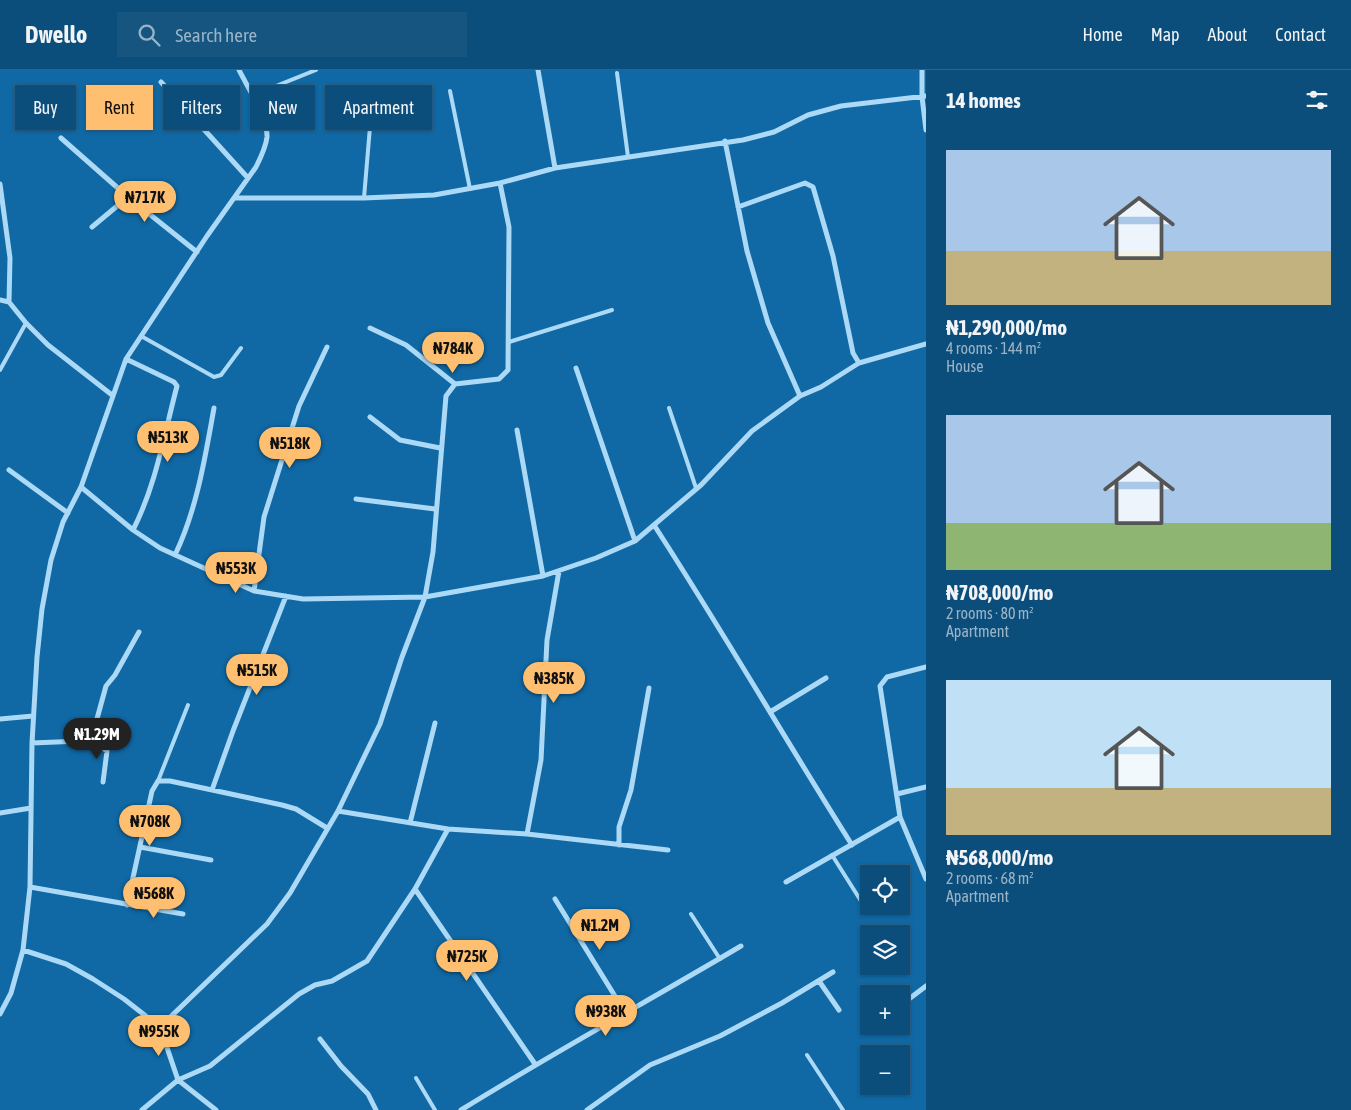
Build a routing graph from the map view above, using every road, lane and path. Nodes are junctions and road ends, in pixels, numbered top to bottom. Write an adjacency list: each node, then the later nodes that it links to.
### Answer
1 (239, 70): 9 (street)
2 (316, 70): 7 (lane)
3 (538, 70): 17 (street)
4 (922, 70): 10 (street)
5 (617, 73): 16 (lane)
6 (161, 82): 18 (street)
7 (279, 85)
8 (450, 91): 21 (lane)
9 (250, 92)
10 (924, 96): 13 (street); 15 (street)
11 (266, 130): 18 (street)
12 (370, 130): 24 (lane)
13 (926, 130)
14 (61, 138): 22 (street)
15 (725, 141): 16 (street); 25 (street)
16 (628, 158): 17 (street)
17 (555, 168): 19 (street)
18 (248, 178): 23 (street)
19 (500, 183): 21 (street); 34 (street)
20 (0, 184): 29 (street)
21 (470, 189): 24 (street)
22 (128, 198): 26 (street); 27 (street)
23 (235, 198): 24 (street); 27 (street)
24 (364, 198)
25 (738, 207): 39 (street); 44 (street)
26 (92, 227)
27 (197, 252): 33 (street)
28 (0, 300): 29 (street)
29 (9, 302): 31 (street)
30 (612, 310): 34 (lane)
31 (26, 323): 41 (lane); 43 (street)
32 (370, 328): 42 (street)
33 (141, 336): 37 (lane); 38 (street)
34 (510, 342): 42 (street)
35 (926, 344): 39 (street)
36 (328, 347): 62 (street)
37 (241, 348)
38 (126, 359): 43 (street); 57 (street)
39 (859, 363): 44 (street)
40 (576, 368): 58 (street)
41 (0, 370)
42 (455, 384): 49 (street)
43 (112, 395): 51 (street)
44 (800, 396): 52 (street)
45 (214, 408): 59 (street)
46 (669, 408): 52 (lane)
47 (370, 418): 49 (street)
48 (516, 430): 61 (street)
49 (440, 448): 54 (street)
50 (9, 470): 55 (street)
51 (81, 487): 55 (street); 57 (street)
52 (696, 488): 56 (street)
53 (356, 499): 54 (street)
54 (435, 509): 64 (street)
55 (68, 513): 71 (street)
56 (654, 524): 58 (street); 70 (street)
57 (132, 530): 59 (street)
58 (635, 541): 60 (street)
59 (175, 555): 62 (street)
60 (559, 570): 61 (street); 88 (street)
61 (543, 576): 64 (street)
62 (254, 591): 63 (street)
63 (286, 596): 64 (street); 79 (street)
64 (426, 596): 82 (street)
65 (139, 632): 74 (street)
66 (926, 667): 80 (street)
67 (826, 678): 70 (street)
68 (649, 688): 89 (street)
69 (188, 705): 77 (lane)
70 (770, 712): 90 (street)
71 (33, 716): 72 (street); 75 (street)
72 (0, 719)
73 (435, 723): 85 (street)
74 (88, 739): 75 (street); 76 (street)
75 (32, 743): 81 (street)
76 (103, 782)
77 (158, 782): 79 (street); 91 (street)
78 (926, 787): 80 (street)
79 (212, 790): 86 (street)
80 (897, 794): 84 (street)
81 (31, 808): 83 (street); 97 (street)
82 (338, 811): 85 (street); 86 (street)
83 (0, 813)
84 (900, 817): 90 (street); 95 (street)
85 (410, 823): 87 (street)
86 (328, 828): 114 (street)
87 (448, 830): 88 (street); 98 (street)
88 (527, 834): 89 (street)
89 (619, 845): 92 (street)
90 (852, 845): 93 (street)
91 (140, 848): 94 (street); 101 (street)
92 (668, 850)
93 (832, 856): 96 (street); 100 (lane)
94 (211, 860)
95 (926, 879)
96 (786, 882)
97 (30, 887): 101 (street); 105 (street)
98 (415, 888): 117 (street); 119 (street)
99 (555, 899): 113 (street)
100 (860, 899)
101 (127, 905): 102 (street)
102 (183, 914)
103 (691, 914): 106 (lane)
104 (741, 946): 106 (street)
105 (23, 950): 112 (street); 114 (street)
106 (720, 959): 113 (street)
107 (833, 972): 108 (street)
108 (818, 981): 111 (street); 125 (street)
109 (926, 986): 110 (street)
110 (910, 998)
111 (839, 1010)
112 (0, 1014)
113 (626, 1014): 117 (street)
114 (160, 1027): 119 (street)
115 (320, 1039): 122 (street)
116 (807, 1055): 126 (lane)
117 (535, 1064): 124 (street)
118 (416, 1078): 123 (lane)
119 (178, 1080): 120 (street); 121 (street)
120 (142, 1110)
121 (216, 1110)
122 (376, 1110)
123 (435, 1110)
124 (461, 1110)
125 (587, 1110)
126 (843, 1110)

